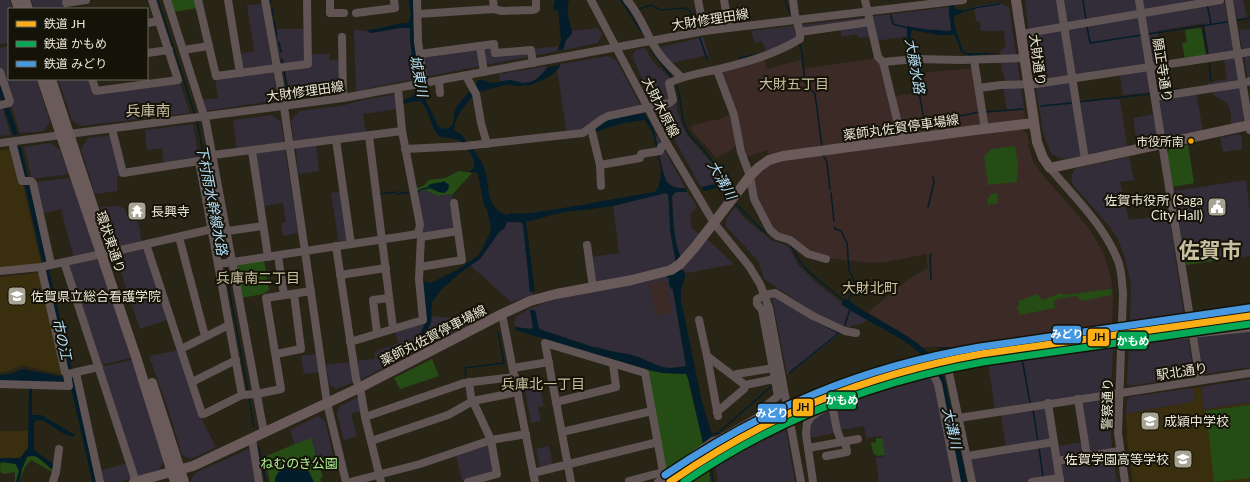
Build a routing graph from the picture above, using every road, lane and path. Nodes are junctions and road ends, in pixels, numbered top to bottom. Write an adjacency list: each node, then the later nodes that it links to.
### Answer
1 (86, 0): 25 (street)
2 (152, 0): 33 (street)
3 (167, 0): 47 (street)
4 (198, 0): 43 (street)
5 (228, 0): 61 (street)
6 (265, 0): 57 (street)
7 (307, 0): 57 (street)
8 (330, 0): 28 (street)
9 (394, 0): 29 (street)
10 (417, 0): 31 (street)
11 (493, 0): 26 (street)
12 (536, 0): 26 (street)
13 (591, 0): 45 (street, 大財木原線)
14 (627, 0): 42 (street)
15 (698, 0): 38 (street)
16 (724, 0): 37 (street)
17 (793, 0): 32 (street)
18 (865, 0): 27 (street)
19 (963, 0): 27 (street, 大財修理田線)
20 (1016, 0): 40 (main road, 大財通り)
21 (1060, 0): 36 (street)
22 (1139, 0): 30 (street, 願正寺通り)
23 (1220, 0): 30 (street)
24 (1229, 0): 51 (street)
25 (67, 4)
26 (494, 9): 31 (street)
27 (867, 11): 32 (street, 大財修理田線); 34 (street)
28 (344, 13)
29 (356, 13)
30 (1141, 13): 36 (street); 56 (street, 願正寺通り)
31 (418, 14): 50 (street)
32 (796, 19): 37 (street, 大財修理田線); 39 (street)
33 (159, 21): 35 (street); 46 (street)
34 (870, 22): 39 (street); 54 (street)
35 (148, 23)
36 (1064, 26): 40 (street); 64 (street)
37 (729, 27): 38 (street, 大財修理田線)
38 (704, 31): 42 (street, 大財修理田線)
39 (800, 32): 58 (street)
40 (1021, 34): 52 (main road, 大財通り)
41 (342, 37): 76 (street)
42 (652, 40): 45 (street, 大財修理田線); 63 (street)
43 (209, 46): 47 (street); 61 (street)
44 (480, 46): 50 (street); 55 (street); 60 (street)
45 (616, 47): 55 (street); 79 (street, 大財木原線)
46 (169, 50): 49 (street); 67 (street)
47 (183, 50): 80 (street)
48 (1250, 52): 51 (street)
49 (148, 53)
50 (420, 54): 70 (street)
51 (1239, 54): 56 (street); 69 (street)
52 (1025, 58): 53 (street); 71 (main road, 大財通り)
53 (974, 60): 54 (street); 73 (street)
54 (883, 62): 91 (street)
55 (533, 63): 60 (street)
56 (1150, 67): 64 (street); 75 (street, 願正寺通り)
57 (277, 68): 61 (street); 78 (street)
58 (717, 70): 63 (street); 104 (street)
59 (0, 72): 77 (street)
60 (484, 72): 62 (street)
61 (240, 73)
62 (466, 76): 68 (street); 94 (street)
63 (681, 77): 79 (street)
64 (1072, 79): 71 (street); 101 (street)
65 (42, 80): 88 (main road, 環状東通り)
66 (51, 80): 88 (main road, 環状東通り)
67 (92, 80)
68 (439, 81): 70 (street); 74 (street)
69 (1247, 81): 75 (street); 82 (street)
70 (424, 83): 72 (street, 大財修理田線)
71 (1028, 84): 73 (street); 81 (main road, 大財通り)
72 (398, 88): 76 (street, 大財修理田線); 87 (street)
73 (978, 88): 85 (street)
74 (440, 93)
75 (1155, 97): 96 (street, 願正寺通り)
76 (344, 98): 78 (street, 大財修理田線)
77 (4, 105)
78 (284, 106): 80 (street, 大財修理田線); 97 (street)
79 (649, 108): 83 (street); 95 (street, 大財木原線)
80 (199, 117): 84 (street, 大財修理田線); 100 (street)
81 (1034, 123): 85 (main road, 薬師丸佐賀停車場線); 103 (main road)
82 (1250, 125): 86 (street); 96 (main road)
83 (591, 128): 94 (street); 102 (street)
84 (112, 129): 88 (street, 大財修理田線); 109 (street)
85 (984, 129): 91 (main road, 薬師丸佐賀停車場線)
86 (1250, 130)
87 (402, 131): 89 (street); 98 (street)
88 (65, 135): 92 (street, 大財修理田線); 120 (main road, 環状東通り)
89 (369, 136): 90 (street); 114 (street)
90 (336, 140): 97 (street); 116 (street)
91 (902, 140): 104 (main road, 薬師丸佐賀停車場線)
92 (12, 142): 93 (street, 大財修理田線); 127 (street)
93 (0, 143)
94 (487, 144): 98 (street)
95 (666, 144): 102 (street); 107 (street, 大財木原線)
96 (1162, 144): 101 (main road); 139 (street, 願正寺通り)
97 (290, 146): 99 (street); 119 (street)
98 (405, 149): 112 (street)
99 (252, 151): 100 (street); 108 (street)
100 (213, 155): 110 (street)
101 (1085, 160): 103 (main road)
102 (600, 165): 105 (street)
103 (1050, 168): 142 (street)
104 (750, 176): 107 (main road, 薬師丸佐賀停車場線); 123 (street)
105 (601, 186)
106 (454, 203): 111 (street)
107 (714, 223): 132 (main road, 薬師丸佐賀停車場線); 136 (street, 大財木原線)
108 (263, 226): 110 (street); 122 (street)
109 (212, 229): 113 (street); 126 (street)
110 (227, 231): 125 (street)
111 (458, 231): 112 (street); 128 (street)
112 (420, 235): 114 (street); 128 (street)
113 (179, 237): 115 (street); 148 (street)
114 (381, 239): 116 (street); 129 (street)
115 (146, 244): 120 (street); 151 (street)
116 (351, 244): 118 (street)
117 (587, 245): 132 (street)
118 (336, 246): 119 (street); 131 (street)
119 (305, 251): 121 (street); 133 (street)
120 (105, 253): 124 (street); 204 (main road, 環状東通り)
121 (278, 256): 122 (street); 134 (street)
122 (268, 257): 125 (street)
123 (826, 259)
124 (64, 262): 127 (street); 157 (street)
125 (230, 262): 126 (street); 175 (street)
126 (219, 264): 141 (street)
127 (46, 266): 130 (street); 162 (street)
128 (420, 267): 143 (street)
129 (386, 268): 131 (street); 137 (street)
130 (0, 271)
131 (340, 275): 150 (street)
132 (593, 288): 138 (main road, 薬師丸佐賀停車場線)
133 (311, 291): 135 (street); 179 (street)
134 (284, 294): 135 (street); 152 (street)
135 (294, 294): 152 (street)
136 (765, 295): 146 (street); 158 (street); 219 (street, 大財木原線)
137 (389, 298): 143 (street); 145 (street)
138 (502, 314): 160 (street); 171 (main road, 薬師丸佐賀停車場線)
139 (1190, 317): 142 (street); 147 (street, 願正寺通り)
140 (699, 320): 153 (street)
141 (229, 325): 148 (street); 154 (street)
142 (1122, 326): 149 (street, 警察通り)
143 (393, 328): 145 (street)
144 (1250, 328): 147 (street)
145 (377, 333): 150 (street)
146 (856, 333)
147 (1192, 333): 149 (street); 166 (street, 願正寺通り)
148 (205, 336): 151 (street)
149 (1121, 341): 159 (street); 173 (street, 警察通り)
150 (350, 342): 171 (street)
151 (181, 349): 167 (street)
152 (276, 354): 175 (street)
153 (707, 356): 170 (street); 170 (street)
154 (236, 360): 167 (street); 174 (street)
155 (549, 362): 156 (street); 160 (street); 178 (street)
156 (613, 364): 178 (street); 182 (street)
157 (99, 367): 162 (street); 210 (street)
158 (772, 368): 164 (street); 165 (street)
159 (948, 368): 161 (street); 184 (street)
160 (514, 372): 168 (street); 172 (street)
161 (932, 372): 181 (street); 184 (street)
162 (71, 373): 169 (street); 209 (street)
163 (1250, 373): 166 (street, 駅北通り)
164 (736, 374)
165 (774, 379): 170 (street); 205 (street)
166 (1200, 380): 173 (street, 駅北通り)
167 (192, 382): 174 (street)
168 (469, 382): 177 (street); 183 (street)
169 (0, 384)
170 (745, 384)
171 (359, 388): 179 (main road, 薬師丸佐賀停車場線); 183 (street)
172 (518, 392): 177 (street); 187 (street)
173 (1118, 392): 176 (street, 駅北通り); 197 (street, 警察通り)
174 (242, 394): 175 (street)
175 (255, 394): 186 (street)
176 (1078, 398): 180 (street, 駅北通り); 200 (street)
177 (472, 401): 190 (street); 191 (street)
178 (556, 402): 185 (street)
179 (327, 403): 186 (main road, 薬師丸佐賀停車場線); 213 (street)
180 (1048, 403): 184 (street, 駅北通り); 194 (street)
181 (832, 405): 192 (street); 195 (street)
182 (652, 411): 185 (street); 193 (street)
183 (365, 417): 191 (street)
184 (951, 419): 199 (street); 221 (street)
185 (562, 432): 202 (street)
186 (263, 433): 188 (main road, 薬師丸佐賀停車場線)
187 (526, 434): 190 (street); 203 (street)
188 (252, 438): 204 (main road, 薬師丸佐賀停車場線); 212 (street)
189 (858, 439): 192 (street)
190 (491, 440): 206 (street); 215 (street)
191 (371, 441): 206 (street)
192 (843, 441): 195 (street); 198 (street)
193 (658, 442): 202 (street); 205 (street)
194 (1054, 442): 199 (street); 201 (street)
195 (808, 448): 220 (street)
196 (59, 449): 208 (street)
197 (1119, 451): 200 (street); 224 (street, 警察通り)
198 (826, 456)
199 (967, 456): 222 (street)
200 (1087, 456): 201 (street)
201 (1057, 461): 207 (street)
202 (568, 464): 203 (street); 217 (street)
203 (533, 473): 216 (street)
204 (176, 475): 210 (main road, 薬師丸佐賀停車場線); 211 (main road, 環状東通り)
205 (662, 477): 218 (street)
206 (380, 478): 214 (street)
207 (1060, 480): 223 (street)
208 (52, 482)
209 (100, 482)
210 (135, 482)
211 (184, 482)
212 (259, 482)
213 (346, 482)
214 (350, 482)
215 (468, 482)
216 (535, 482)
217 (571, 482)
218 (628, 482)
219 (801, 482)
220 (813, 482)
221 (957, 482)
222 (972, 482)
223 (1032, 482)
224 (1124, 482)

